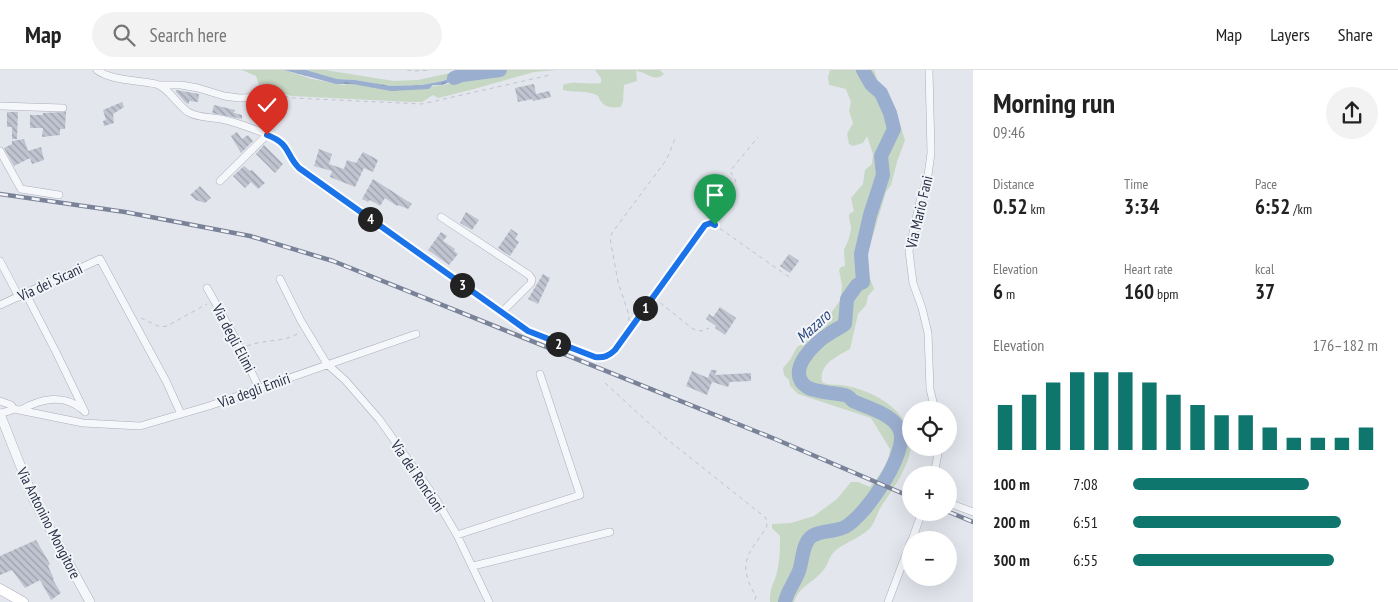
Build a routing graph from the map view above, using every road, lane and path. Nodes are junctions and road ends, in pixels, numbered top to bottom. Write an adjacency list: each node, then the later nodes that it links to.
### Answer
1 (97, 70): 6 (street)
2 (406, 70): 3 (path)
3 (430, 70)
4 (929, 70): 38 (street, Via Mario Fani)
5 (550, 75): 7 (path)
6 (159, 85): 7 (street); 10 (street)
7 (269, 97)
8 (0, 106): 9 (street)
9 (63, 108)
10 (267, 135): 14 (street); 27 (street)
11 (676, 136): 30 (path)
12 (758, 137): 17 (path)
13 (0, 151): 15 (street)
14 (220, 181)
15 (60, 195)
16 (441, 217): 27 (street)
17 (705, 225): 19 (path); 23 (path)
18 (0, 261): 22 (street)
19 (789, 277)
20 (280, 279): 28 (street, Via dei Roncioni)
21 (207, 288): 24 (street, Via degli Elimi)
22 (22, 296): 25 (street, Via dei Sicani); 26 (street, Via dei Sicani); 41 (street)
23 (653, 297): 29 (path); 30 (path)
24 (215, 302): 26 (path); 32 (street, Via degli Elimi)
25 (0, 305)
26 (128, 311): 43 (street)
27 (502, 312): 33 (street)
28 (305, 328): 32 (path); 34 (street, Via dei Roncioni)
29 (709, 328)
30 (630, 330): 33 (path)
31 (416, 334): 34 (street, Via degli Emiri)
32 (241, 348): 37 (street, Via degli Elimi)
33 (615, 350)
34 (327, 364): 37 (street, Via degli Emiri); 48 (street, Via dei Roncioni)
35 (540, 374): 48 (street)
36 (605, 383): 55 (path)
37 (259, 388): 43 (street, Via degli Emiri)
38 (932, 401)
39 (0, 402): 40 (street, Via degli Emiri)
40 (17, 409): 41 (street, Via degli Emiri); 42 (street, Via degli Emiri); 44 (street, Via degli Emiri)
41 (85, 412): 44 (street)
42 (0, 413): 53 (street, Via Antonino Mongitore)
43 (182, 414): 44 (street, Via degli Emiri)
44 (89, 423)
45 (957, 506): 46 (street)
46 (973, 512)
47 (610, 532): 50 (street)
48 (457, 536): 50 (street, Via dei Roncioni)
49 (902, 564): 56 (street)
50 (473, 566): 54 (street, Via dei Roncioni)
51 (0, 589): 52 (main road)
52 (23, 602)
53 (90, 602)
54 (489, 602)
55 (754, 602)
56 (888, 602)

